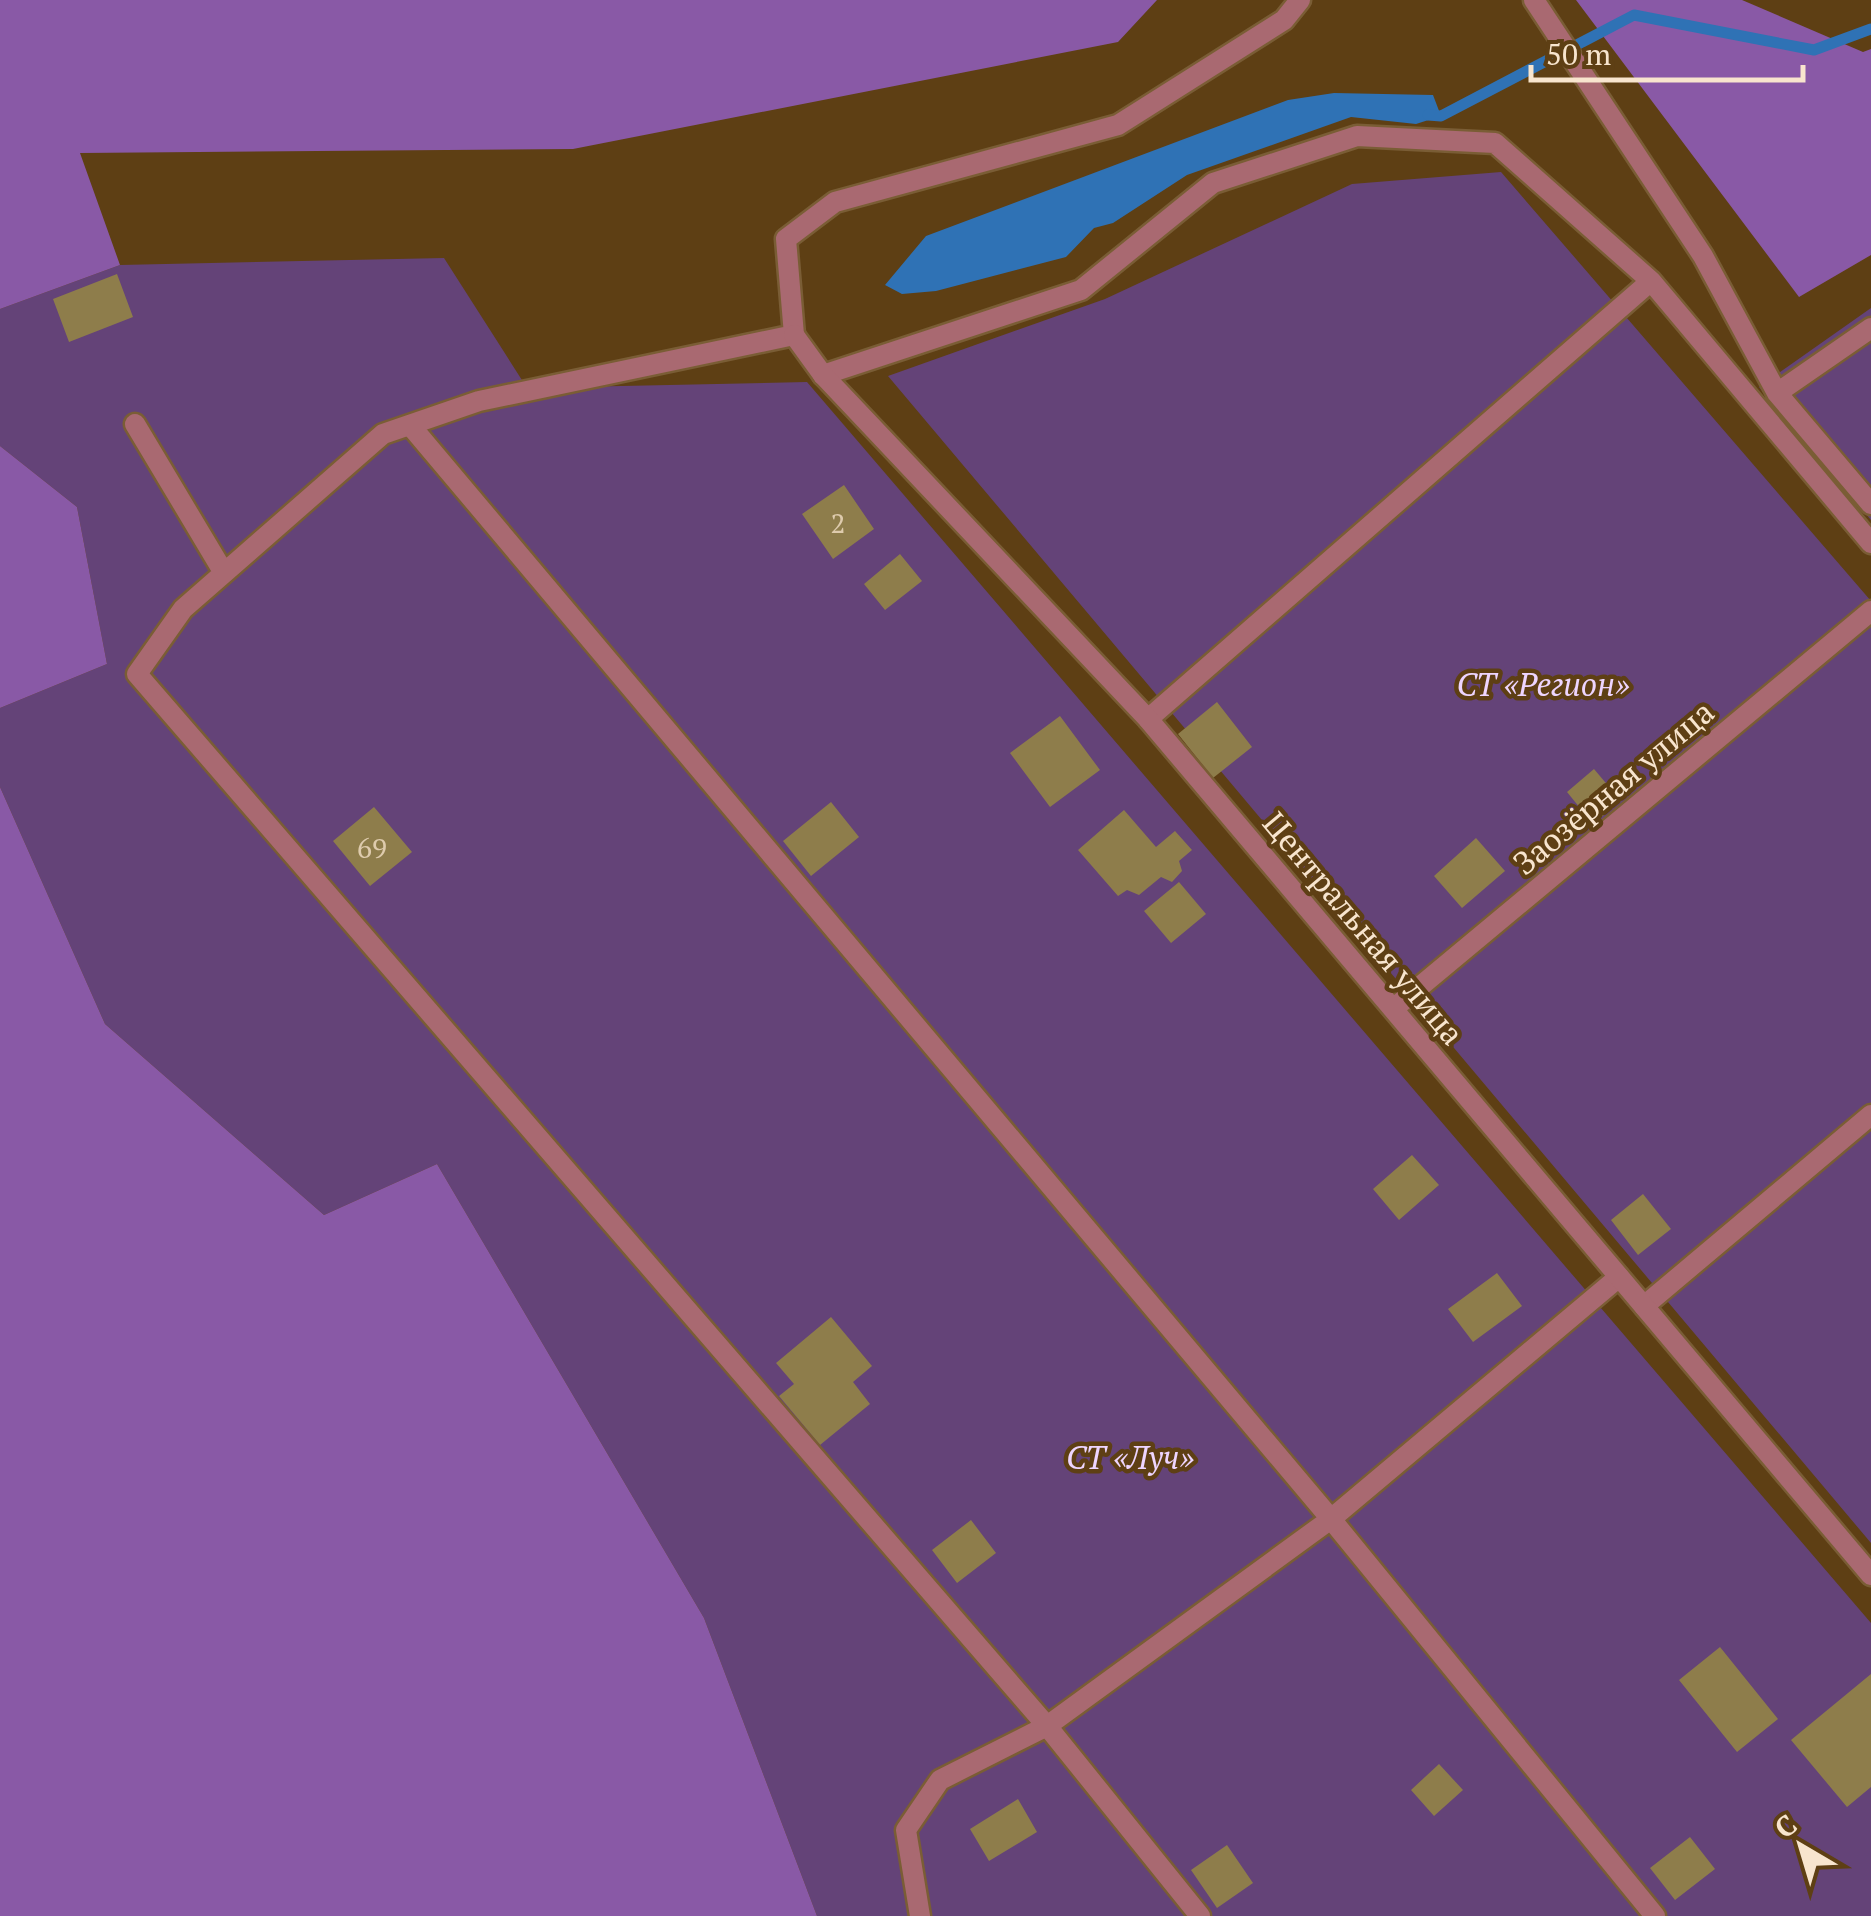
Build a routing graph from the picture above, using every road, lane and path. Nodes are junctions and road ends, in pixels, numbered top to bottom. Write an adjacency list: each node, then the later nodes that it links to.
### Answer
1 (1300, 0): 5 (street)
2 (1534, 0): 7 (street)
3 (1651, 282): 6 (street); 11 (street); 14 (street)
4 (1871, 328): 7 (street)
5 (794, 335): 6 (street, Центральная улица); 9 (street)
6 (823, 375): 14 (street, Центральная улица)
7 (1777, 393): 10 (street)
8 (136, 424): 12 (street)
9 (410, 424): 12 (street); 19 (street)
10 (1871, 504)
11 (1871, 542)
12 (224, 572): 21 (street)
13 (1871, 611): 15 (street, Заозёрная улица)
14 (1148, 719): 15 (street, Центральная улица)
15 (1393, 1009): 17 (street, Центральная улица)
16 (1871, 1115): 18 (street)
17 (1620, 1277): 18 (street, Центральная улица); 19 (street)
18 (1644, 1306): 20 (street, Центральная улица)
19 (1331, 1518): 21 (street); 24 (street)
20 (1871, 1575)
21 (1047, 1726): 22 (street); 23 (street)
22 (920, 1916)
23 (1200, 1916)
24 (1655, 1916)

